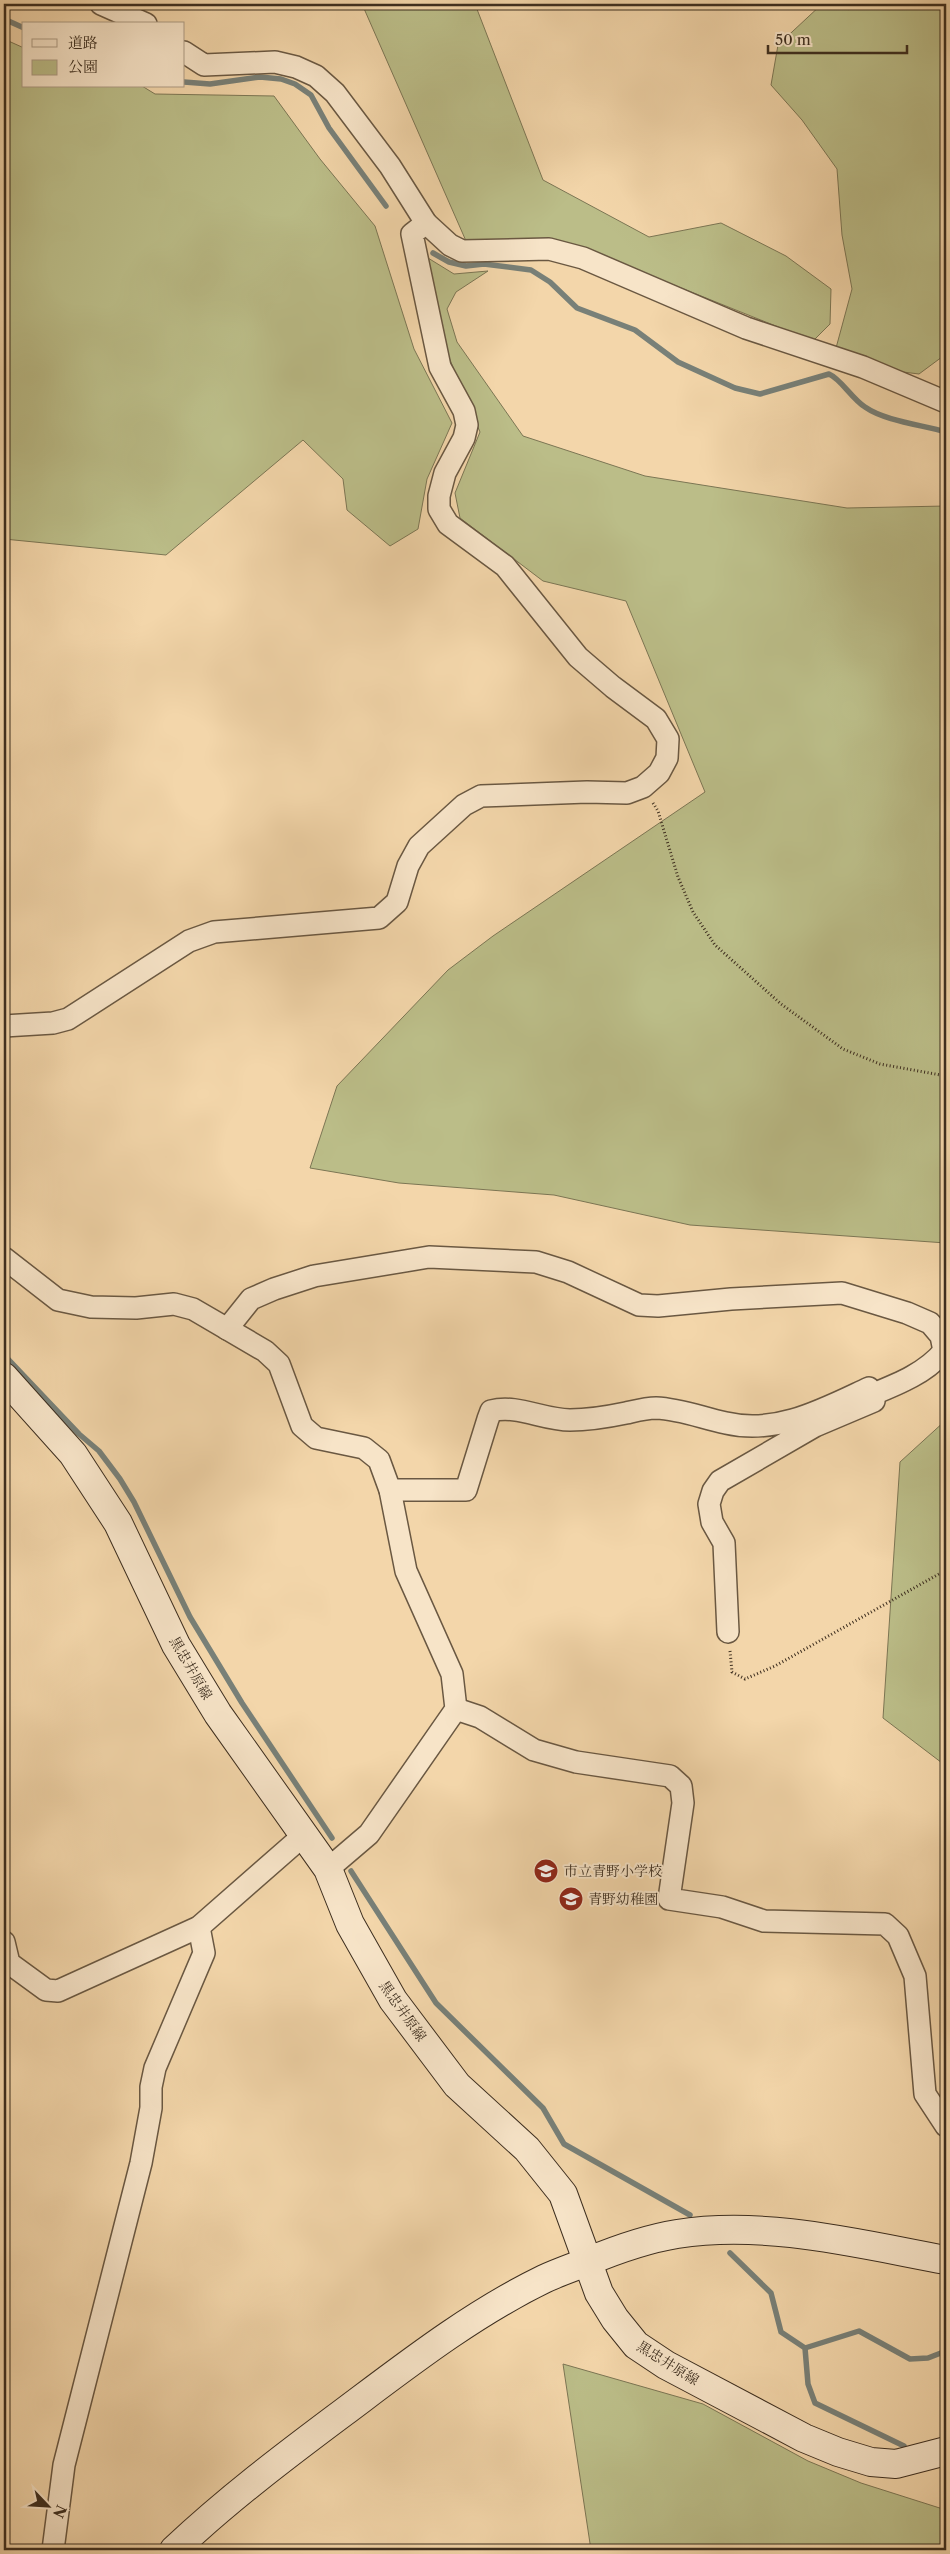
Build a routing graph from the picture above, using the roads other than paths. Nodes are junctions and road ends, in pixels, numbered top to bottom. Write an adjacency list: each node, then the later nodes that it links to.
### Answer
1 (101, 4): 2 (street)
2 (142, 22)
3 (185, 53): 4 (street)
4 (426, 223): 5 (street); 6 (street)
5 (946, 402)
6 (4, 1026)
7 (4, 1258): 8 (street)
8 (227, 1329): 10 (street); 11 (street)
9 (4, 1377): 14 (main road, 黒忠井原線)
10 (871, 1395): 11 (street); 12 (street)
11 (390, 1490): 13 (street)
12 (728, 1632)
13 (456, 1709): 15 (street); 18 (street)
14 (304, 1836): 15 (main road, 黒忠井原線); 16 (street)
15 (328, 1869): 20 (main road, 黒忠井原線)
16 (199, 1928): 17 (street); 22 (street)
17 (4, 1942)
18 (946, 2126)
19 (946, 2260): 20 (main road)
20 (589, 2261): 21 (main road, 黒忠井原線); 23 (main road)
21 (946, 2451)
22 (53, 2550)
23 (174, 2550)

